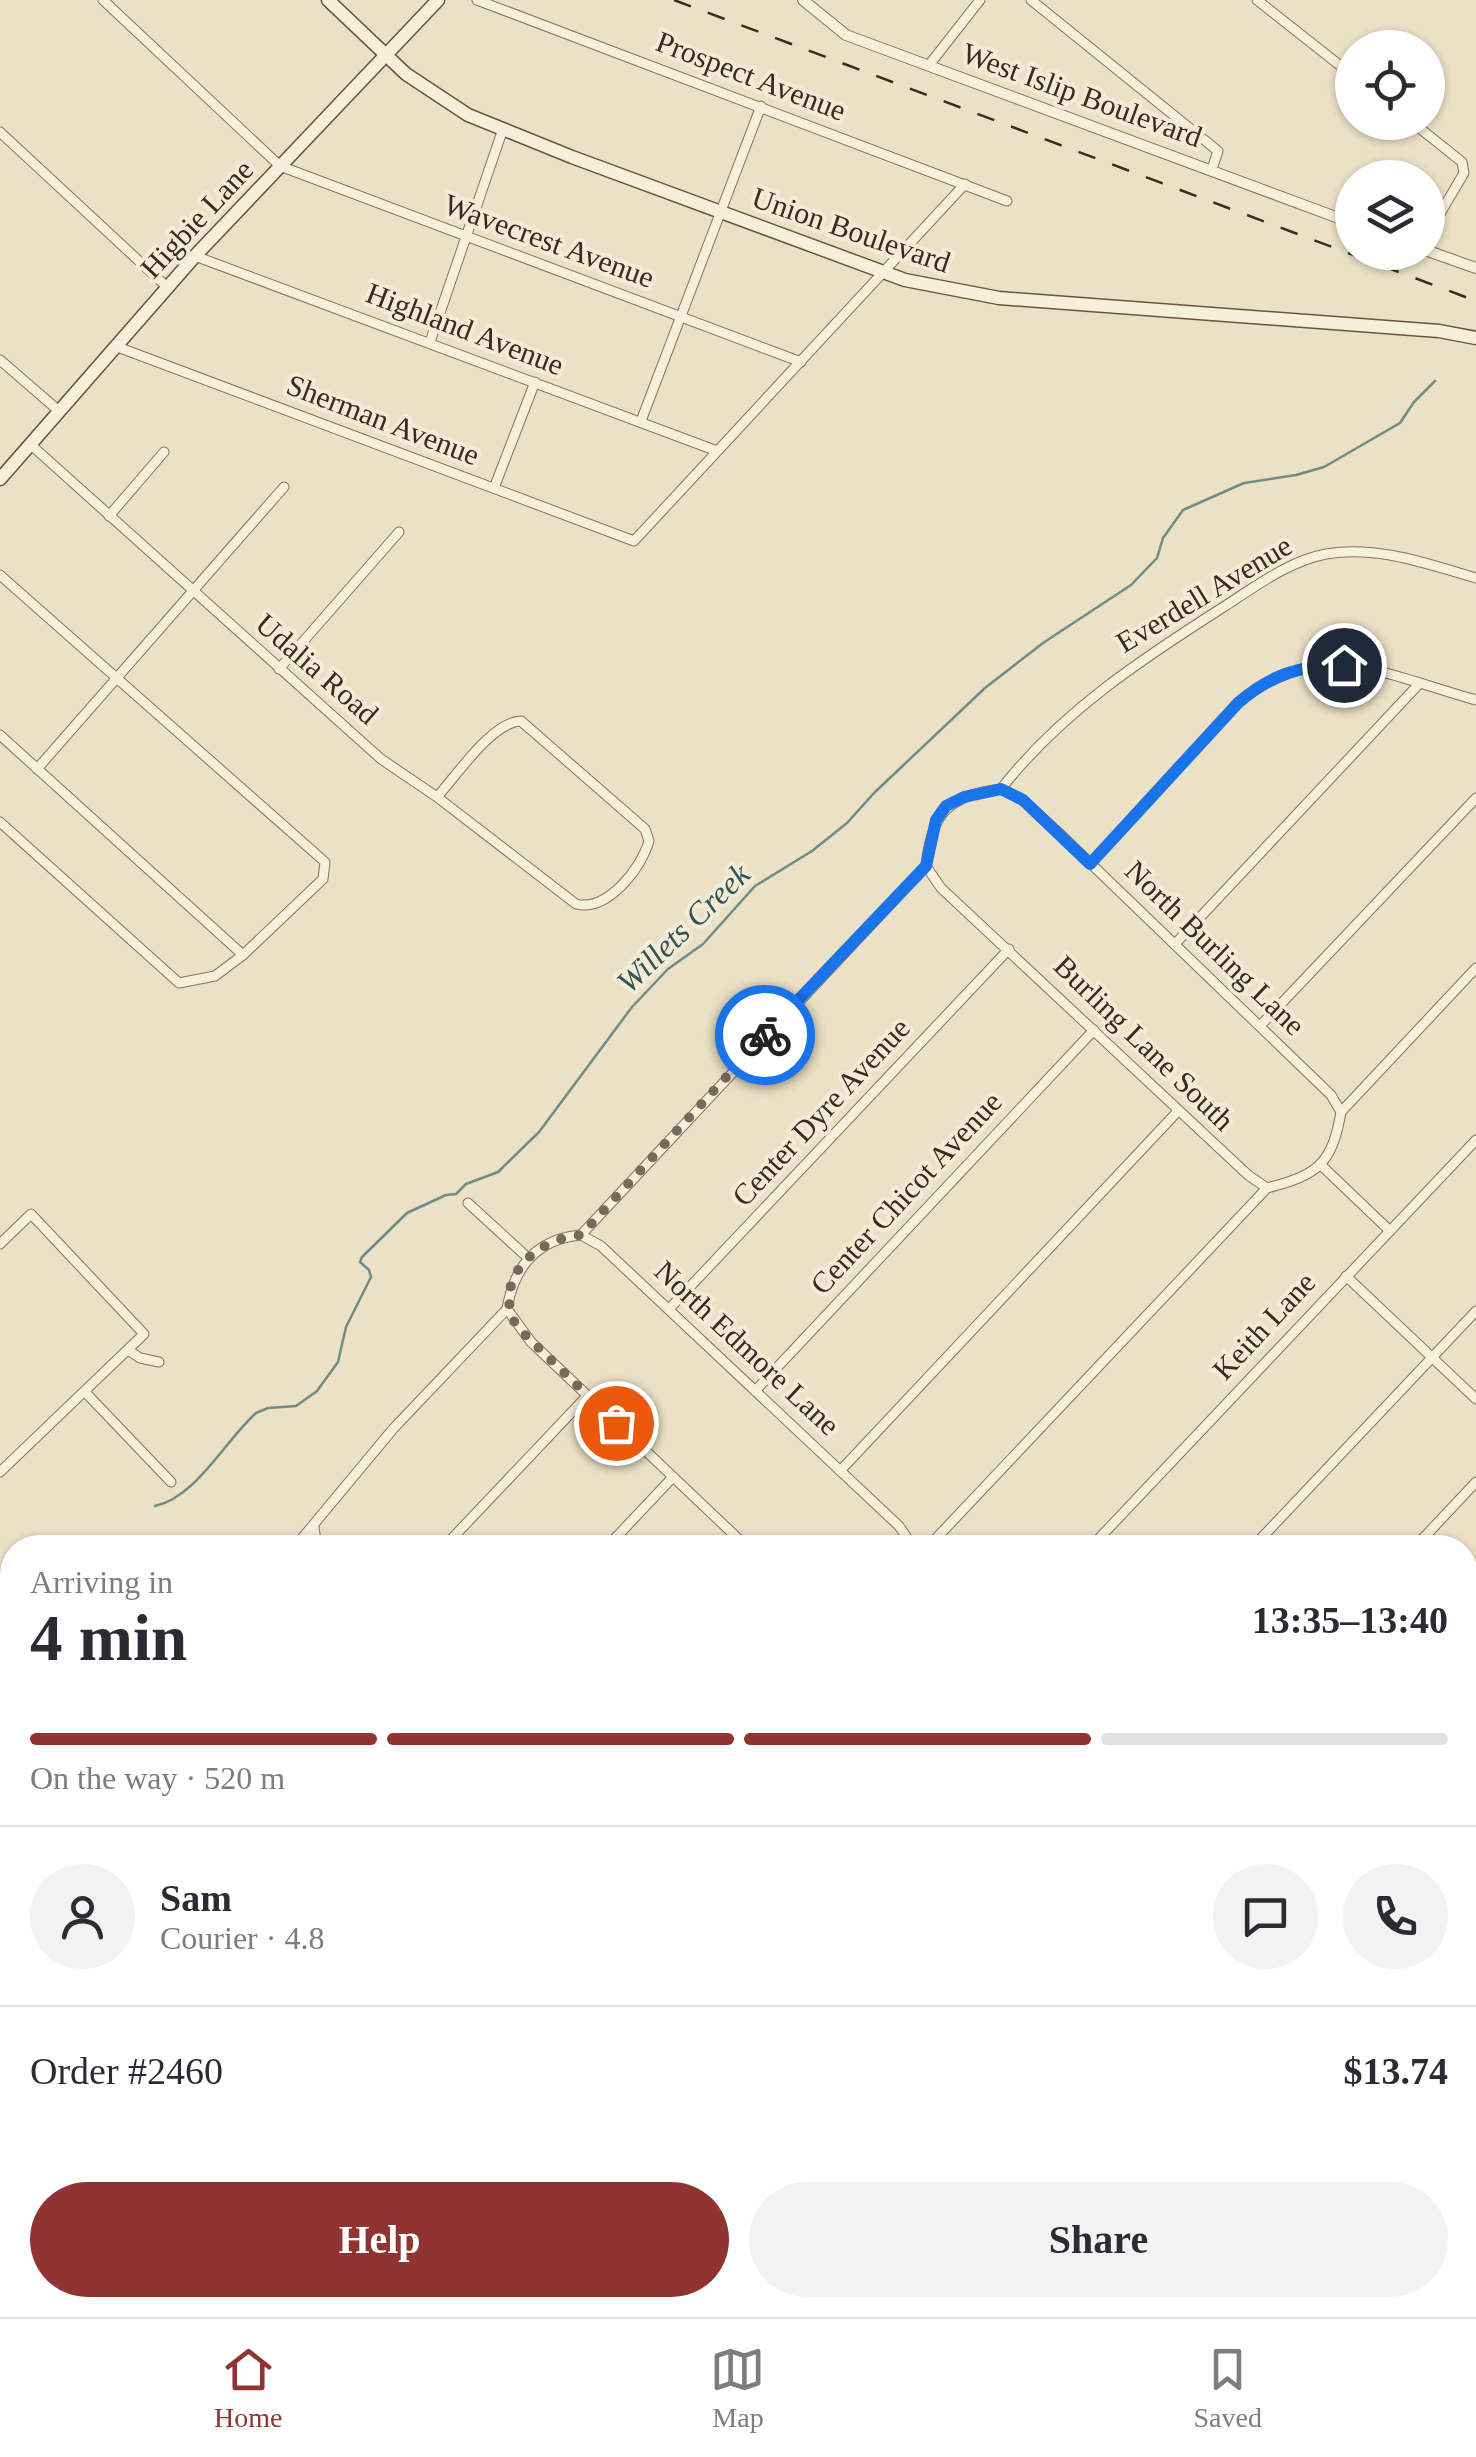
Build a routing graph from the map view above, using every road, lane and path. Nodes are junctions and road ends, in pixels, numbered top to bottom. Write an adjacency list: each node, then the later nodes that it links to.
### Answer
1 (103, 0): 16 (street)
2 (328, 0): 9 (main road, Union Boulevard)
3 (438, 0): 9 (main road, Higbie Lane)
4 (476, 0): 12 (street, Prospect Avenue)
5 (803, 0): 11 (street, West Islip Boulevard)
6 (980, 0): 11 (street)
7 (1032, 0): 17 (street)
8 (1257, 0): 10 (street)
9 (385, 54): 13 (main road, Union Boulevard); 16 (main road, Higbie Lane)
10 (1335, 62)
11 (930, 65): 17 (street, West Islip Boulevard)
12 (761, 106): 18 (street, Prospect Avenue); 21 (street)
13 (503, 129): 21 (main road, Union Boulevard); 23 (street)
14 (0, 132): 28 (street)
15 (1434, 140): 20 (street)
16 (280, 166): 23 (street, Wavecrest Avenue); 24 (main road, Higbie Lane)
17 (1212, 169): 22 (street, West Islip Boulevard)
18 (966, 184): 19 (street, Prospect Avenue); 27 (street)
19 (1007, 200)
20 (1445, 205)
21 (722, 212): 27 (main road, Union Boulevard); 29 (street)
22 (1335, 216)
23 (464, 236): 29 (street, Wavecrest Avenue); 31 (street)
24 (195, 256): 28 (main road, Higbie Lane); 31 (street, Highland Avenue)
25 (1445, 257): 26 (street)
26 (1476, 268)
27 (885, 274): 30 (main road, Union Boulevard); 34 (street)
28 (167, 287): 32 (main road, Higbie Lane)
29 (682, 316): 34 (street, Wavecrest Avenue); 37 (street)
30 (1476, 338)
31 (430, 342): 35 (street, Highland Avenue)
32 (115, 346): 36 (main road, Higbie Lane); 43 (street, Sherman Avenue)
33 (0, 360): 36 (street)
34 (801, 362): 39 (street)
35 (535, 382): 37 (street, Highland Avenue); 43 (street)
36 (59, 411): 38 (main road, Higbie Lane)
37 (641, 422): 39 (street, Highland Avenue)
38 (30, 444): 41 (main road, Higbie Lane); 44 (street, Udalia Road)
39 (717, 451): 43 (street, Sherman Avenue)
40 (164, 452): 44 (street)
41 (0, 478)
42 (284, 487): 48 (street)
43 (494, 488)
44 (109, 516): 48 (street, Udalia Road)
45 (399, 532): 49 (street)
46 (0, 575): 50 (street)
47 (1476, 578): 55 (street, Everdell Avenue)
48 (194, 592): 49 (street, Udalia Road); 50 (street)
49 (278, 670): 56 (street, Udalia Road)
50 (115, 680): 54 (street); 63 (street)
51 (1419, 684): 52 (street); 59 (street); 61 (street)
52 (1476, 700)
53 (0, 735): 54 (street)
54 (37, 769): 63 (street)
55 (1001, 789): 59 (street, North Burling Lane); 60 (street)
56 (437, 797): 56 (street, Udalia Road)
57 (1476, 798): 65 (street)
58 (0, 822): 63 (street)
59 (1090, 864): 61 (street, North Burling Lane)
60 (926, 866): 62 (street, Burling Lane South); 74 (street)
61 (1175, 944): 65 (street, North Burling Lane)
62 (1009, 949): 66 (street, Burling Lane South); 79 (street, Center Dyre Avenue)
63 (243, 956)
64 (1476, 968): 68 (street)
65 (1260, 1026): 68 (street, North Burling Lane)
66 (1094, 1030): 67 (street, Burling Lane South); 84 (street, Center Chicot Avenue)
67 (1178, 1111): 71 (street, Burling Lane South); 88 (street)
68 (1341, 1112): 70 (street)
69 (1476, 1140): 73 (street, Keith Lane)
70 (1322, 1166): 71 (street); 73 (street)
71 (1266, 1188): 100 (street)
72 (468, 1203): 76 (street)
73 (1390, 1231): 77 (street, Keith Lane)
74 (581, 1235): 76 (street); 79 (street, North Edmore Lane)
75 (0, 1244): 81 (street)
76 (527, 1258): 78 (street)
77 (1346, 1276): 82 (street); 101 (street, Keith Lane)
78 (507, 1309): 86 (street); 93 (street)
79 (669, 1309): 84 (street, North Edmore Lane)
80 (1476, 1311): 82 (street)
81 (128, 1350): 83 (street); 85 (street)
82 (1432, 1357): 87 (street); 102 (street)
83 (159, 1362)
84 (754, 1391): 88 (street, North Edmore Lane)
85 (85, 1392): 89 (street); 91 (street)
86 (587, 1396): 90 (street); 96 (street)
87 (1476, 1400)
88 (840, 1471): 99 (street, North Edmore Lane)
89 (0, 1472)
90 (673, 1477): 97 (street); 98 (street)
91 (172, 1482)
92 (1476, 1482): 103 (street)
93 (314, 1527): 94 (street); 95 (street)
94 (306, 1535)
95 (315, 1535)
96 (456, 1535)
97 (618, 1535)
98 (734, 1535)
99 (905, 1535)
100 (939, 1535)
101 (1102, 1535)
102 (1264, 1535)
103 (1426, 1535)

